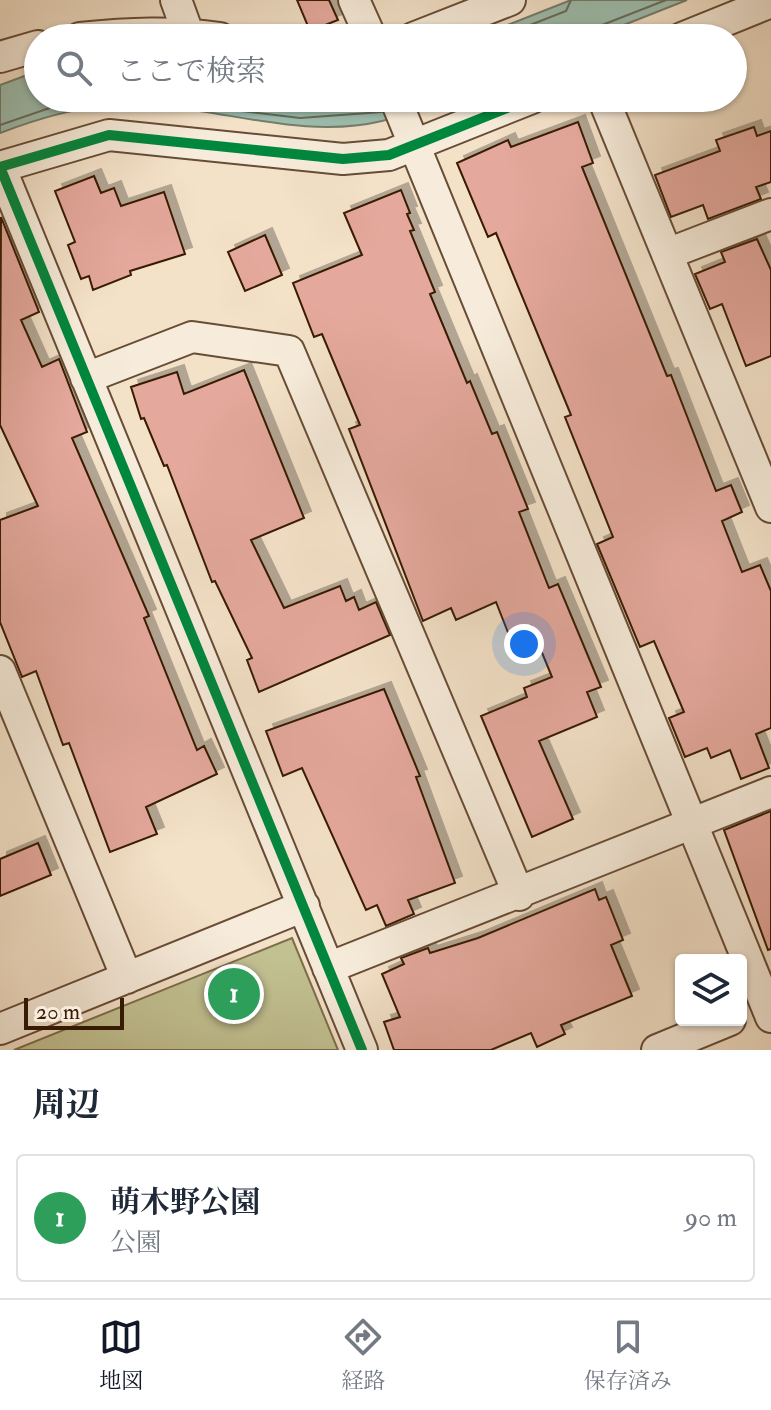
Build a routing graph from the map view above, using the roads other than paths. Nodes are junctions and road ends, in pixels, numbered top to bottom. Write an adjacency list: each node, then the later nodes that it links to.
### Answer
1 (176, 0): 5 (street)
2 (354, 0): 6 (street)
3 (510, 0): 7 (street)
4 (771, 2): 8 (street)
5 (185, 24)
6 (365, 24)
7 (449, 24)
8 (717, 24)
9 (24, 50): 10 (street)
10 (0, 57)
11 (453, 112): 13 (street)
12 (609, 112): 15 (street)
13 (403, 121): 16 (street); 20 (street)
14 (771, 214): 15 (street)
15 (667, 254): 17 (street)
16 (86, 378): 21 (street); 22 (street)
17 (771, 507)
18 (0, 671): 24 (street)
19 (771, 792): 20 (street)
20 (690, 825): 21 (street); 25 (street)
21 (519, 895): 23 (street)
22 (304, 906): 23 (street); 24 (street)
23 (328, 968): 28 (street)
24 (127, 978): 27 (street)
25 (762, 1010)
26 (715, 1026): 29 (street)
27 (0, 1029)
28 (362, 1050)
29 (657, 1050)

